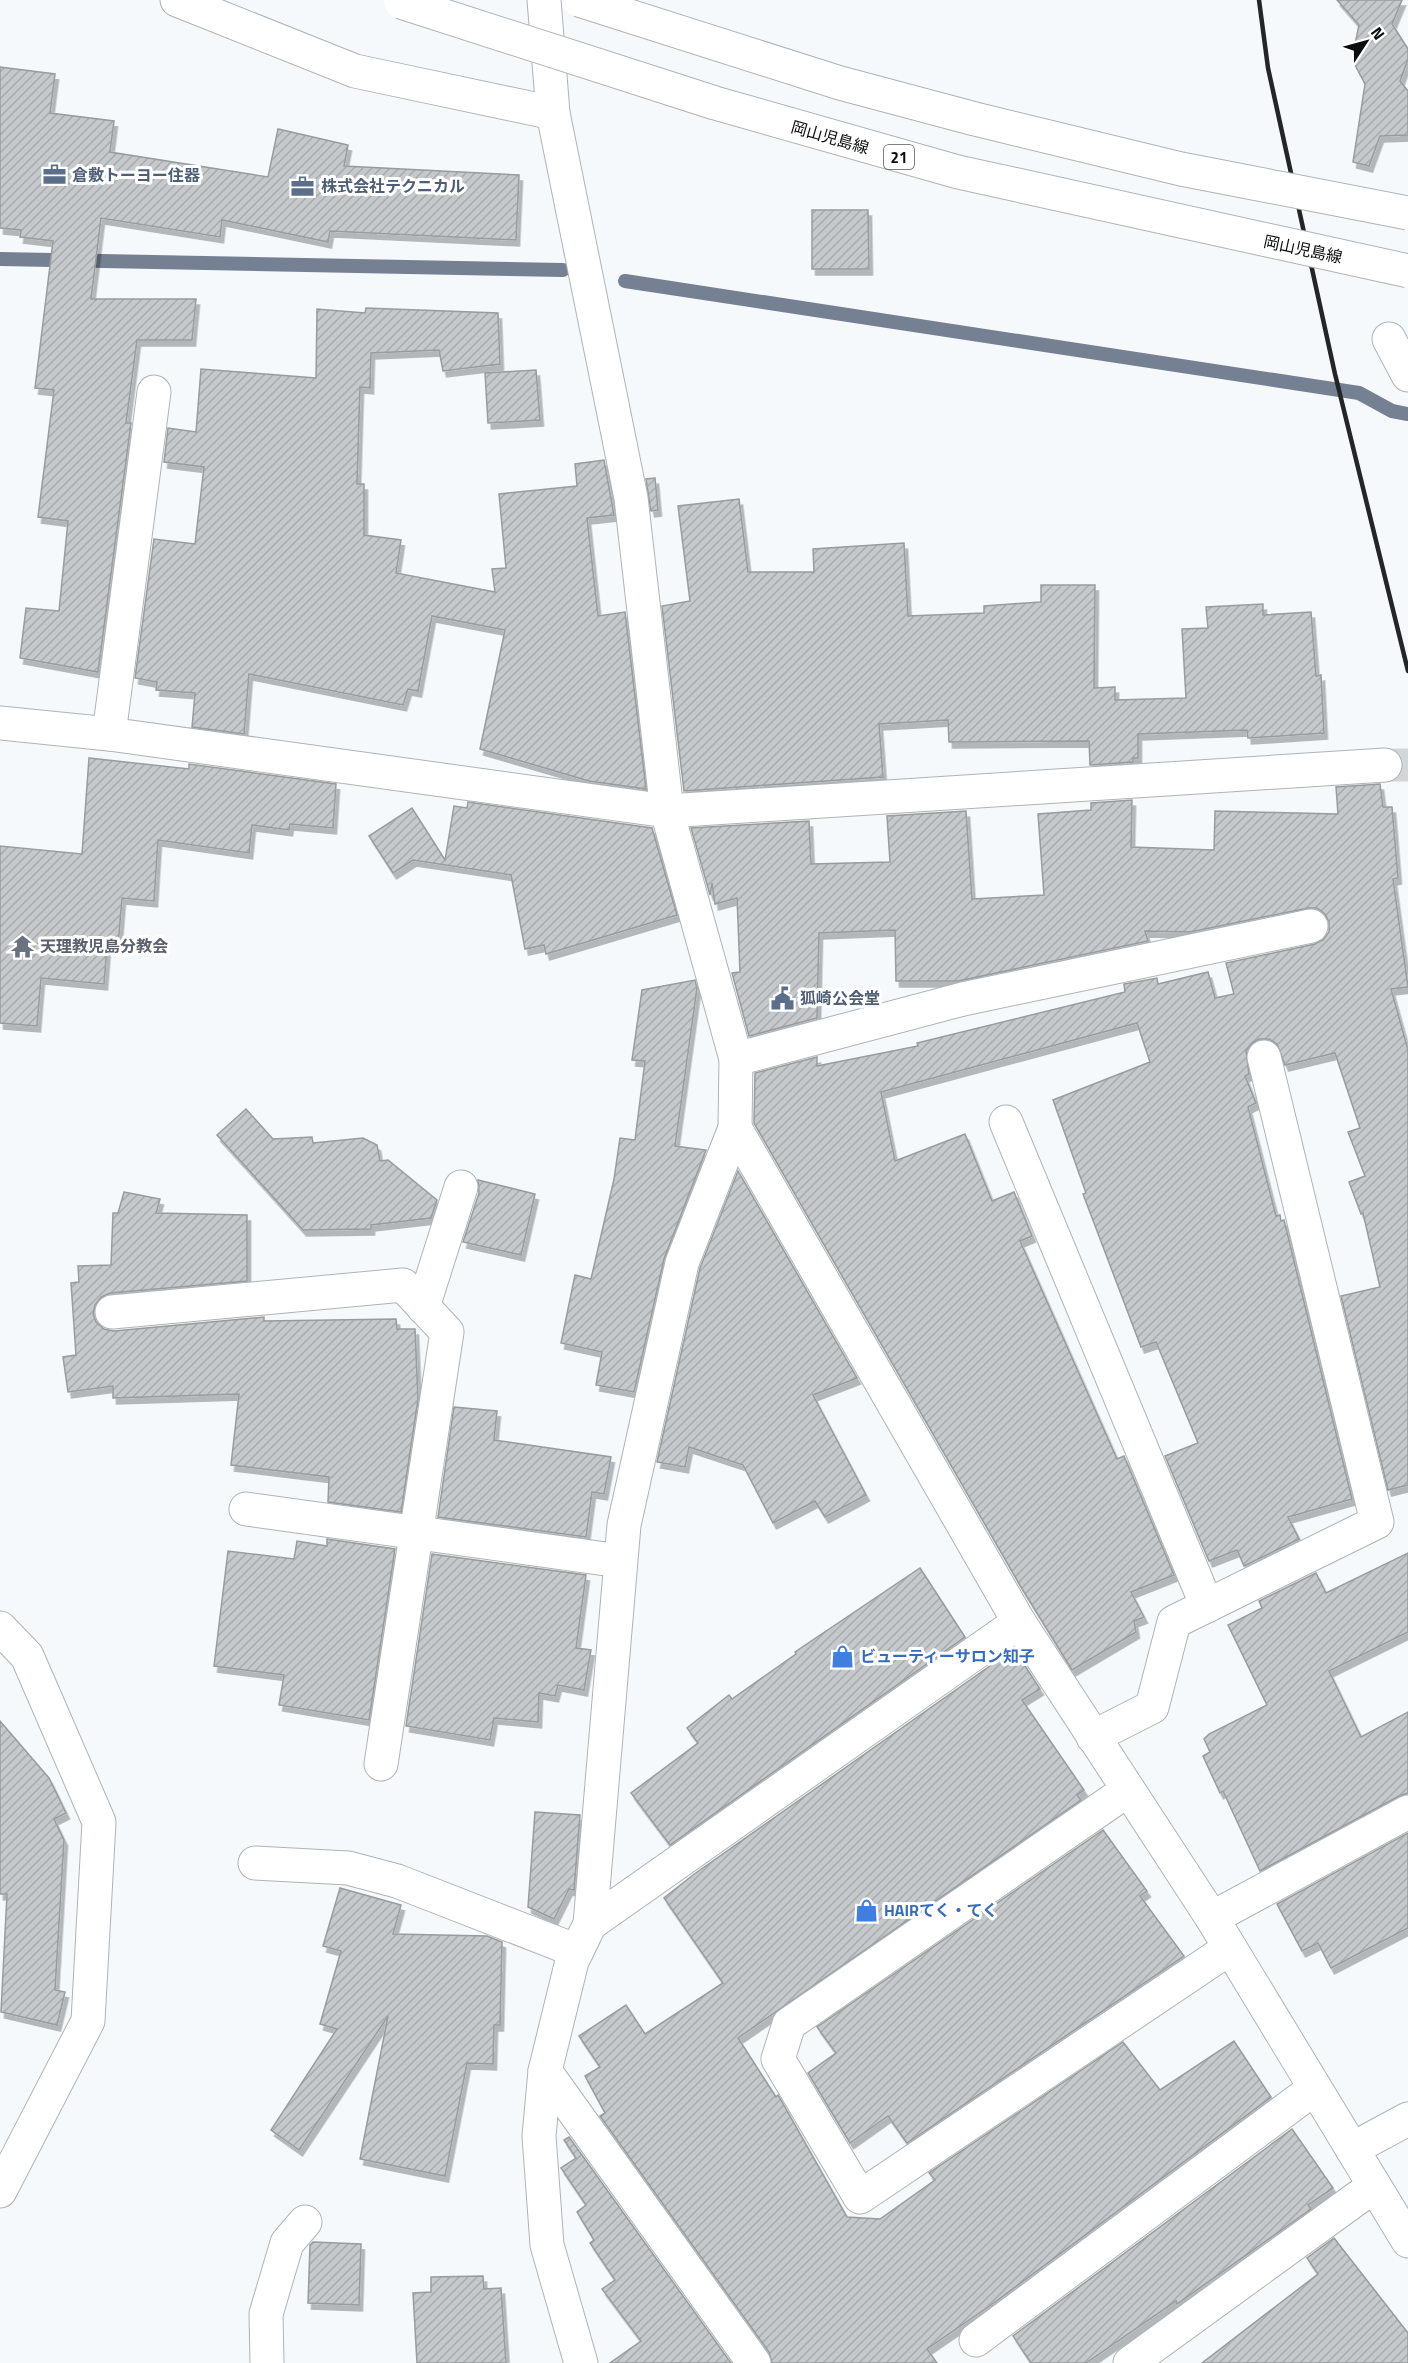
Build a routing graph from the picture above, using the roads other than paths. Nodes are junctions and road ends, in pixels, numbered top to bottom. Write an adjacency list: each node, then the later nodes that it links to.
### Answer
1 (177, 0): 5 (street)
2 (544, 0): 5 (street)
3 (579, 0): 6 (street, bridge)
4 (401, 2): 7 (street, 岡山児島線 / 21, bridge)
5 (553, 113): 14 (street)
6 (1408, 213)
7 (1408, 271)
8 (1389, 339): 9 (street)
9 (1408, 375)
10 (154, 392): 12 (street)
11 (0, 723): 12 (street)
12 (109, 734): 14 (street)
13 (1385, 765): 14 (street)
14 (667, 811): 17 (street)
15 (1311, 926): 17 (street)
16 (1264, 1057): 26 (street)
17 (736, 1059): 19 (street)
18 (1006, 1122): 26 (street)
19 (735, 1128): 25 (street); 27 (street)
20 (461, 1187): 21 (street)
21 (423, 1307): 22 (street); 24 (street)
22 (112, 1312)
23 (246, 1509): 24 (street)
24 (417, 1533): 25 (street); 30 (street)
25 (620, 1561): 35 (street)
26 (1207, 1606): 29 (street)
27 (1019, 1622): 29 (street); 35 (street)
28 (0, 1629): 42 (street)
29 (1093, 1737): 31 (street)
30 (381, 1764)
31 (1128, 1790): 34 (street); 36 (street)
32 (1408, 1812): 34 (street)
33 (255, 1863): 35 (street)
34 (1212, 1918): 36 (street)
35 (584, 1938): 37 (street)
36 (1230, 1948): 38 (street)
37 (545, 2071): 47 (street); 48 (street)
38 (1315, 2088): 40 (street); 45 (street)
39 (1408, 2119): 40 (street)
40 (1352, 2149): 41 (street)
41 (1374, 2186): 44 (street); 49 (street)
42 (0, 2191)
43 (305, 2222): 46 (street)
44 (1408, 2241)
45 (976, 2340)
46 (267, 2363)
47 (581, 2363)
48 (754, 2363)
49 (1130, 2363)

